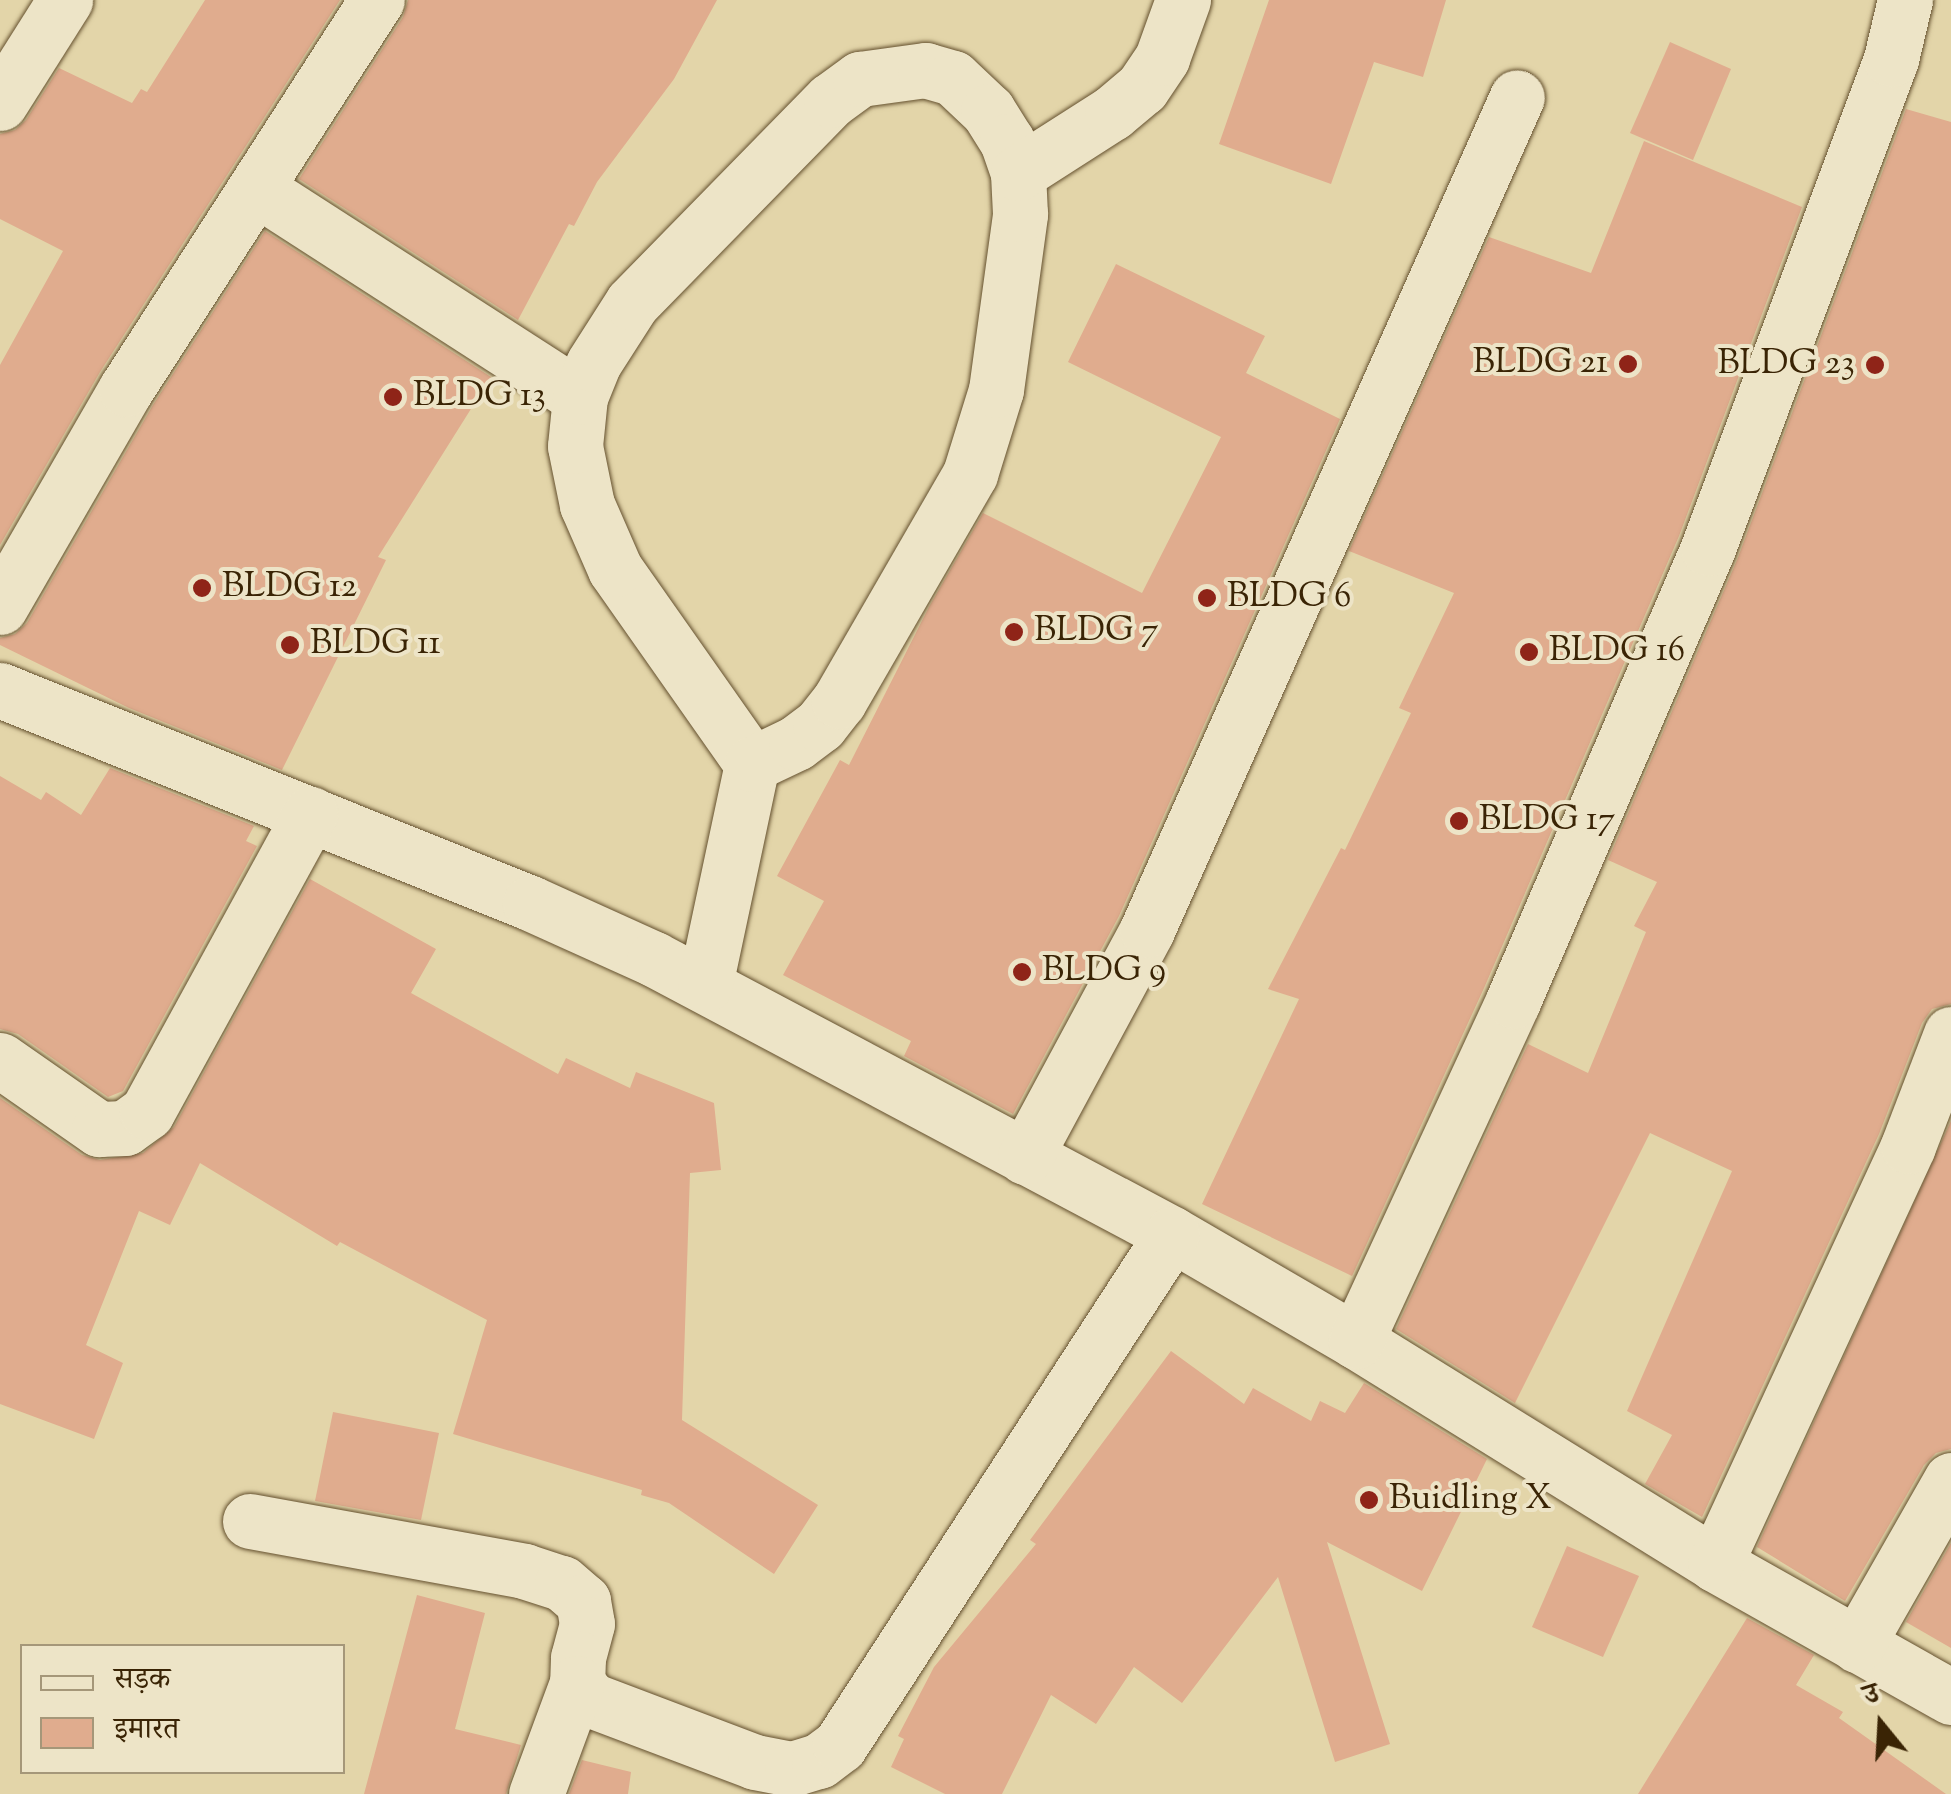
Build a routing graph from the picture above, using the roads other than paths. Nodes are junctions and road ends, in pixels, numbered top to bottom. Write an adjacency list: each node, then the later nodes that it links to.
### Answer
1 (65, 0): 6 (street)
2 (377, 0): 8 (street)
3 (1182, 0): 7 (street)
4 (1904, 0): 19 (street)
5 (1518, 97): 17 (street)
6 (0, 103)
7 (1018, 173): 9 (street); 12 (street)
8 (258, 189): 9 (street); 10 (street)
9 (580, 398): 12 (street)
10 (0, 607)
11 (0, 690): 13 (street)
12 (752, 764): 14 (street)
13 (310, 814): 14 (street); 16 (street)
14 (704, 986): 17 (street)
15 (1951, 1034): 22 (street)
16 (0, 1060)
17 (1025, 1157): 18 (street)
18 (1172, 1234): 19 (street); 24 (street)
19 (1356, 1342): 22 (street)
20 (1951, 1480): 23 (street)
21 (250, 1521): 24 (street)
22 (1715, 1564): 23 (street)
23 (1856, 1645): 25 (street)
24 (577, 1683): 26 (street)
25 (1951, 1696)
26 (536, 1794)

